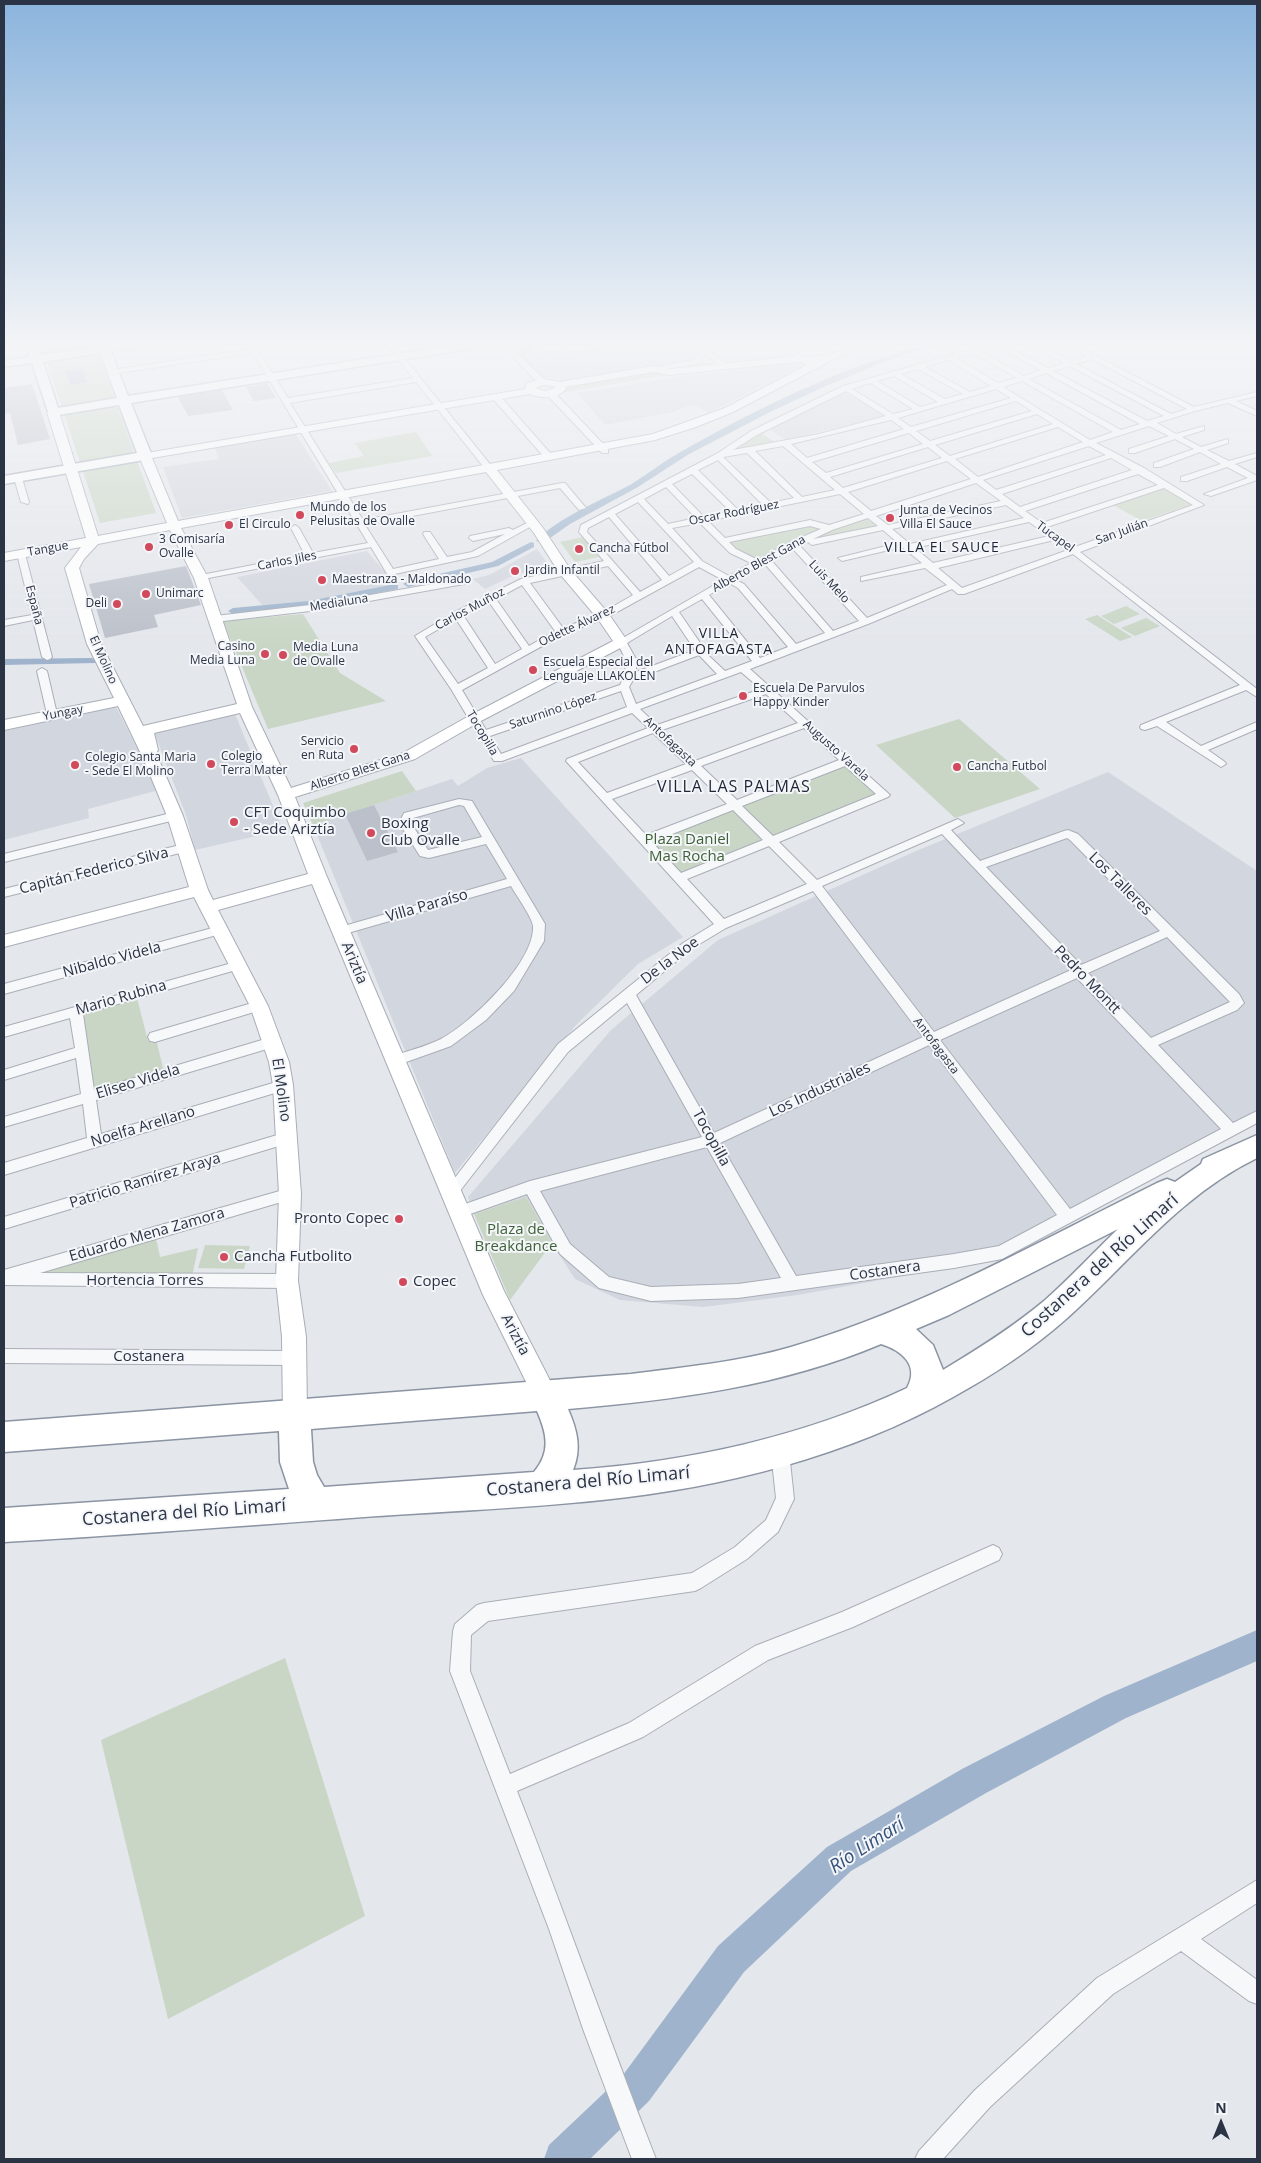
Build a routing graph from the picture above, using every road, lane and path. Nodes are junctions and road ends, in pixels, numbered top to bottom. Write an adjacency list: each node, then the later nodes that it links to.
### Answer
1 (63, 445): 34 (main road)
2 (140, 445): 28 (main road)
3 (210, 445): 28 (main road)
4 (314, 445): 50 (street)
5 (471, 445): 37 (street, Antofagasta)
6 (538, 445): 29 (street)
7 (599, 445): 21 (street)
8 (631, 445): 21 (main road)
9 (736, 445): 25 (street)
10 (780, 445): 22 (street)
11 (787, 445): 31 (street)
12 (858, 445): 31 (street)
13 (925, 445): 38 (street)
14 (929, 445): 30 (street, Tucapel)
15 (991, 445): 30 (street, Oscar Rodríguez)
16 (1079, 445): 42 (street, Alberto Blest Gana)
17 (1094, 445): 26 (street)
18 (1149, 445): 24 (street)
19 (1191, 445): 23 (street)
20 (1214, 445): 23 (street)
21 (603, 449): 29 (main road); 37 (main road)
22 (749, 450): 25 (street); 51 (street)
23 (1200, 450): 32 (street); 33 (street)
24 (1132, 451)
25 (720, 455): 35 (street); 54 (street)
26 (1114, 455): 36 (street); 46 (street)
27 (1254, 455): 32 (street)
28 (145, 456): 34 (main road); 63 (main road, Ariztía)
29 (548, 456): 37 (main road)
30 (948, 458): 42 (street, Tucapel); 45 (street, Oscar Rodríguez)
31 (806, 460): 38 (street)
32 (1228, 464): 40 (street); 47 (street)
33 (1157, 465)
34 (70, 469): 39 (main road); 71 (main road)
35 (692, 469): 43 (street); 58 (street)
36 (1141, 470): 44 (street); 56 (street)
37 (491, 471): 48 (main road, Antofagasta); 50 (main road)
38 (825, 476): 45 (street)
39 (18, 478): 41 (main road); 52 (street)
40 (1184, 479)
41 (4, 480)
42 (976, 480): 46 (street, Tucapel); 59 (street, Alberto Blest Gana)
43 (666, 483): 49 (street); 61 (street)
44 (1166, 485): 64 (street); 79 (street, San Julián)
45 (843, 491): 51 (street, Oscar Rodríguez); 59 (street)
46 (995, 493): 53 (street, Tucapel)
47 (1208, 494)
48 (511, 495): 55 (street); 62 (street); 65 (main road, Antofagasta)
49 (638, 497): 57 (street); 66 (street)
50 (346, 498): 62 (street); 63 (main road)
51 (801, 500): 54 (street, Oscar Rodríguez)
52 (25, 502)
53 (1008, 502): 56 (street, Tucapel); 67 (street)
54 (769, 506): 58 (street, Oscar Rodríguez)
55 (582, 508)
56 (1019, 510): 60 (street, Tucapel)
57 (610, 513): 86 (street); 93 (street)
58 (736, 513): 61 (street, Oscar Rodríguez)
59 (867, 514): 67 (street); 69 (street, Alberto Blest Gana)
60 (1031, 519): 64 (street, Tucapel); 77 (street)
61 (702, 520): 66 (street, Oscar Rodríguez); 74 (street)
62 (360, 523): 75 (street)
63 (174, 524): 71 (main road); 90 (main road, Ariztía)
64 (1041, 526): 72 (street, Tucapel)
65 (532, 527): 73 (street); 84 (street); 89 (main road, Antofagasta)
66 (666, 527): 87 (street)
67 (885, 527): 76 (street); 77 (street)
68 (294, 528): 82 (street)
69 (829, 528): 74 (street); 76 (street, Alberto Blest Gana)
70 (428, 534): 84 (street)
71 (92, 535): 78 (main road, El Molino)
72 (1056, 537): 79 (street, Tucapel); 88 (street)
73 (472, 538)
74 (722, 541): 85 (street)
75 (374, 544): 82 (street, Carlos Jiles); 84 (street)
76 (793, 545): 85 (street, Alberto Blest Gana); 105 (street, Luis Melo)
77 (906, 546): 83 (street); 88 (street)
78 (77, 550): 80 (main road, Tangue); 125 (main road, El Molino)
79 (1073, 550): 96 (street, San Julián); 121 (street, Tucapel)
80 (21, 554): 81 (main road, Tangue); 103 (street, España)
81 (4, 557)
82 (310, 557): 90 (street, Carlos Jiles)
83 (842, 558)
84 (445, 561)
85 (761, 561): 94 (street, Alberto Blest Gana); 108 (street)
86 (609, 563): 89 (street, Carlos Muñoz); 97 (street)
87 (699, 563): 93 (street, Odette Álvarez); 94 (street)
88 (928, 566): 91 (street); 96 (street)
89 (565, 571): 92 (street, Carlos Muñoz); 102 (main road, Antofagasta)
90 (201, 578): 104 (main road, Ariztía)
91 (864, 579)
92 (524, 580): 99 (street, Carlos Muñoz); 107 (street)
93 (667, 580): 97 (street, Odette Álvarez)
94 (729, 580): 98 (street, Alberto Blest Gana); 111 (street)
95 (462, 582): 104 (street, Medialuna)
96 (957, 589): 105 (street, San Julián)
97 (638, 595): 102 (street, Odette Álvarez)
98 (704, 595): 100 (street, Alberto Blest Gana); 115 (street)
99 (490, 598): 101 (street, Carlos Muñoz); 112 (street)
100 (674, 612): 110 (street, Alberto Blest Gana); 113 (street)
101 (458, 614): 109 (street, Carlos Muñoz); 117 (street)
102 (602, 616): 107 (street, Odette Álvarez); 110 (main road, Antofagasta)
103 (36, 617): 106 (street); 114 (street, España)
104 (215, 619): 126 (main road, Ariztía)
105 (865, 622): 108 (street, San Julián)
106 (4, 623)
107 (561, 632): 112 (street, Odette Álvarez)
108 (831, 634): 111 (street, San Julián)
109 (420, 636): 122 (street, Tocopilla)
110 (621, 642): 120 (street, Antofagasta); 129 (main road, Alberto Blest Gana)
111 (794, 648): 115 (street, San Julián)
112 (528, 650): 117 (street, Odette Álvarez)
113 (701, 651): 119 (street); 120 (street, Saturnino López)
114 (47, 656)
115 (758, 661): 116 (street, San Julián)
116 (742, 667): 119 (street, San Julián); 123 (street, Augusto Varela)
117 (494, 669): 122 (street, Odette Álvarez)
118 (42, 671): 128 (street)
119 (723, 674): 127 (street, San Julián)
120 (626, 682): 127 (street, Antofagasta); 136 (street, Saturnino López)
121 (1247, 686): 124 (street, Tucapel); 130 (street)
122 (456, 689): 129 (street, Tocopilla)
123 (768, 690): 131 (street, Augusto Varela); 135 (street)
124 (1257, 694)
125 (122, 701): 128 (main road, Yungay); 138 (main road, El Molino)
126 (246, 707): 138 (main road, El Molino); 142 (main road, Ariztía)
127 (633, 708): 135 (street, Antofagasta); 136 (street, Tocopilla)
128 (52, 714): 132 (main road, Yungay)
129 (474, 719): 136 (street, Tocopilla); 142 (main road, Alberto Blest Gana)
130 (1159, 722): 134 (street); 137 (street)
131 (805, 724): 139 (street, Augusto Varela); 141 (street)
132 (4, 725)
133 (1257, 725): 137 (street)
134 (1145, 727)
135 (656, 728): 141 (street, Antofagasta); 143 (street)
136 (483, 735)
137 (1200, 750): 140 (street)
138 (152, 760): 145 (main road, El Molino)
139 (847, 761): 144 (street); 150 (street, Augusto Varela)
140 (1221, 764)
141 (694, 765): 143 (street); 144 (street, Antofagasta)
142 (286, 794): 154 (main road, Ariztía)
143 (605, 798): 149 (street)
144 (735, 805): 149 (street); 150 (street, Antofagasta)
145 (175, 816): 151 (main road, El Molino); 152 (street)
146 (958, 823): 147 (street, De la Noe)
147 (943, 829): 153 (street, Pedro Montt); 157 (street, De la Noe)
148 (490, 839): 148 (street); 156 (street)
149 (645, 840): 155 (street)
150 (770, 840): 155 (street); 157 (street, Antofagasta)
151 (184, 848): 158 (street, Capitán Federico Silva); 159 (main road, El Molino)
152 (4, 858)
153 (978, 866): 163 (street, Los Talleres); 166 (street, Pedro Montt)
154 (318, 877): 159 (main road); 162 (main road, Ariztía)
155 (679, 878): 160 (street)
156 (514, 881): 162 (street, Villa Paraíso); 177 (street)
157 (814, 884): 160 (street, De la Noe); 173 (street, Antofagasta)
158 (4, 893)
159 (203, 899): 161 (main road, El Molino); 164 (main road)
160 (722, 924): 168 (street, De la Noe)
161 (220, 930): 165 (main road, El Molino); 167 (street, Nibaldo Videla)
162 (341, 931): 177 (main road, Ariztía)
163 (1168, 932): 166 (street, Los Industriales); 175 (street, Los Talleres)
164 (4, 941)
165 (239, 965): 169 (main road, El Molino); 170 (street, Mario Rubina)
166 (1079, 972): 173 (street, Los Industriales); 175 (street, Pedro Montt)
167 (4, 989)
168 (628, 993): 185 (street, Tocopilla); 191 (street, De la Noe)
169 (259, 1006): 172 (street); 174 (main road, El Molino)
170 (76, 1011): 171 (street, Mario Rubina); 176 (street)
171 (4, 1032)
172 (155, 1037)
173 (930, 1039): 185 (street, Los Industriales); 194 (street, Antofagasta)
174 (272, 1042): 179 (main road, El Molino); 180 (street, Eliseo Videla)
175 (1149, 1044): 183 (street, Pedro Montt)
176 (82, 1052): 178 (street); 180 (street)
177 (394, 1061): 191 (main road, Ariztía)
178 (4, 1075)
179 (283, 1085): 184 (main road, El Molino); 186 (street, Noelfa Arellano)
180 (88, 1097): 182 (street, Eliseo Videla); 186 (street)
181 (1257, 1117): 183 (street, Costanera)
182 (4, 1122)
183 (1231, 1130): 194 (street, Costanera)
184 (287, 1138): 192 (main road, El Molino); 195 (street, Patricio Ramírez Araya)
185 (712, 1140): 190 (street, Los Industriales); 198 (street, Tocopilla)
186 (95, 1141): 189 (street, Noelfa Arellano)
187 (1257, 1146): 188 (highway, Costanera del Río Limarí)
188 (1228, 1161): 199 (highway, Costanera del Río Limarí); 203 (highway, Costanera del Río Limarí)
189 (4, 1169)
190 (530, 1187): 193 (street, Los Industriales); 198 (street, Costanera)
191 (451, 1192): 193 (main road, Ariztía)
192 (290, 1194): 196 (main road, El Molino); 197 (street, Eduardo Mena Zamora)
193 (459, 1212): 202 (main road, Ariztía)
194 (1068, 1218): 198 (street, Costanera)
195 (4, 1223)
196 (287, 1281): 197 (street, Hortencia Torres); 201 (main road, El Molino)
197 (4, 1282)
198 (792, 1284)
199 (882, 1331): 202 (highway, Costanera del Río Limarí); 203 (highway)
200 (4, 1356): 201 (street, Costanera)
201 (294, 1358): 204 (main road, El Molino)
202 (546, 1396): 204 (highway, Costanera del Río Limarí); 207 (highway)
203 (918, 1399): 206 (highway, Costanera del Río Limarí)
204 (295, 1416): 205 (highway, Costanera del Río Limarí); 208 (highway)
205 (4, 1437)
206 (780, 1452): 207 (highway, Costanera del Río Limarí); 211 (street)
207 (543, 1487): 208 (highway, Costanera del Río Limarí)
208 (316, 1504): 209 (highway, Costanera del Río Limarí)
209 (4, 1525)
210 (992, 1554): 211 (street)
211 (505, 1786): 215 (street)
212 (1257, 1891): 213 (street)
213 (1182, 1938): 214 (street); 216 (street)
214 (1257, 1993)
215 (644, 2159)
216 (927, 2159)

